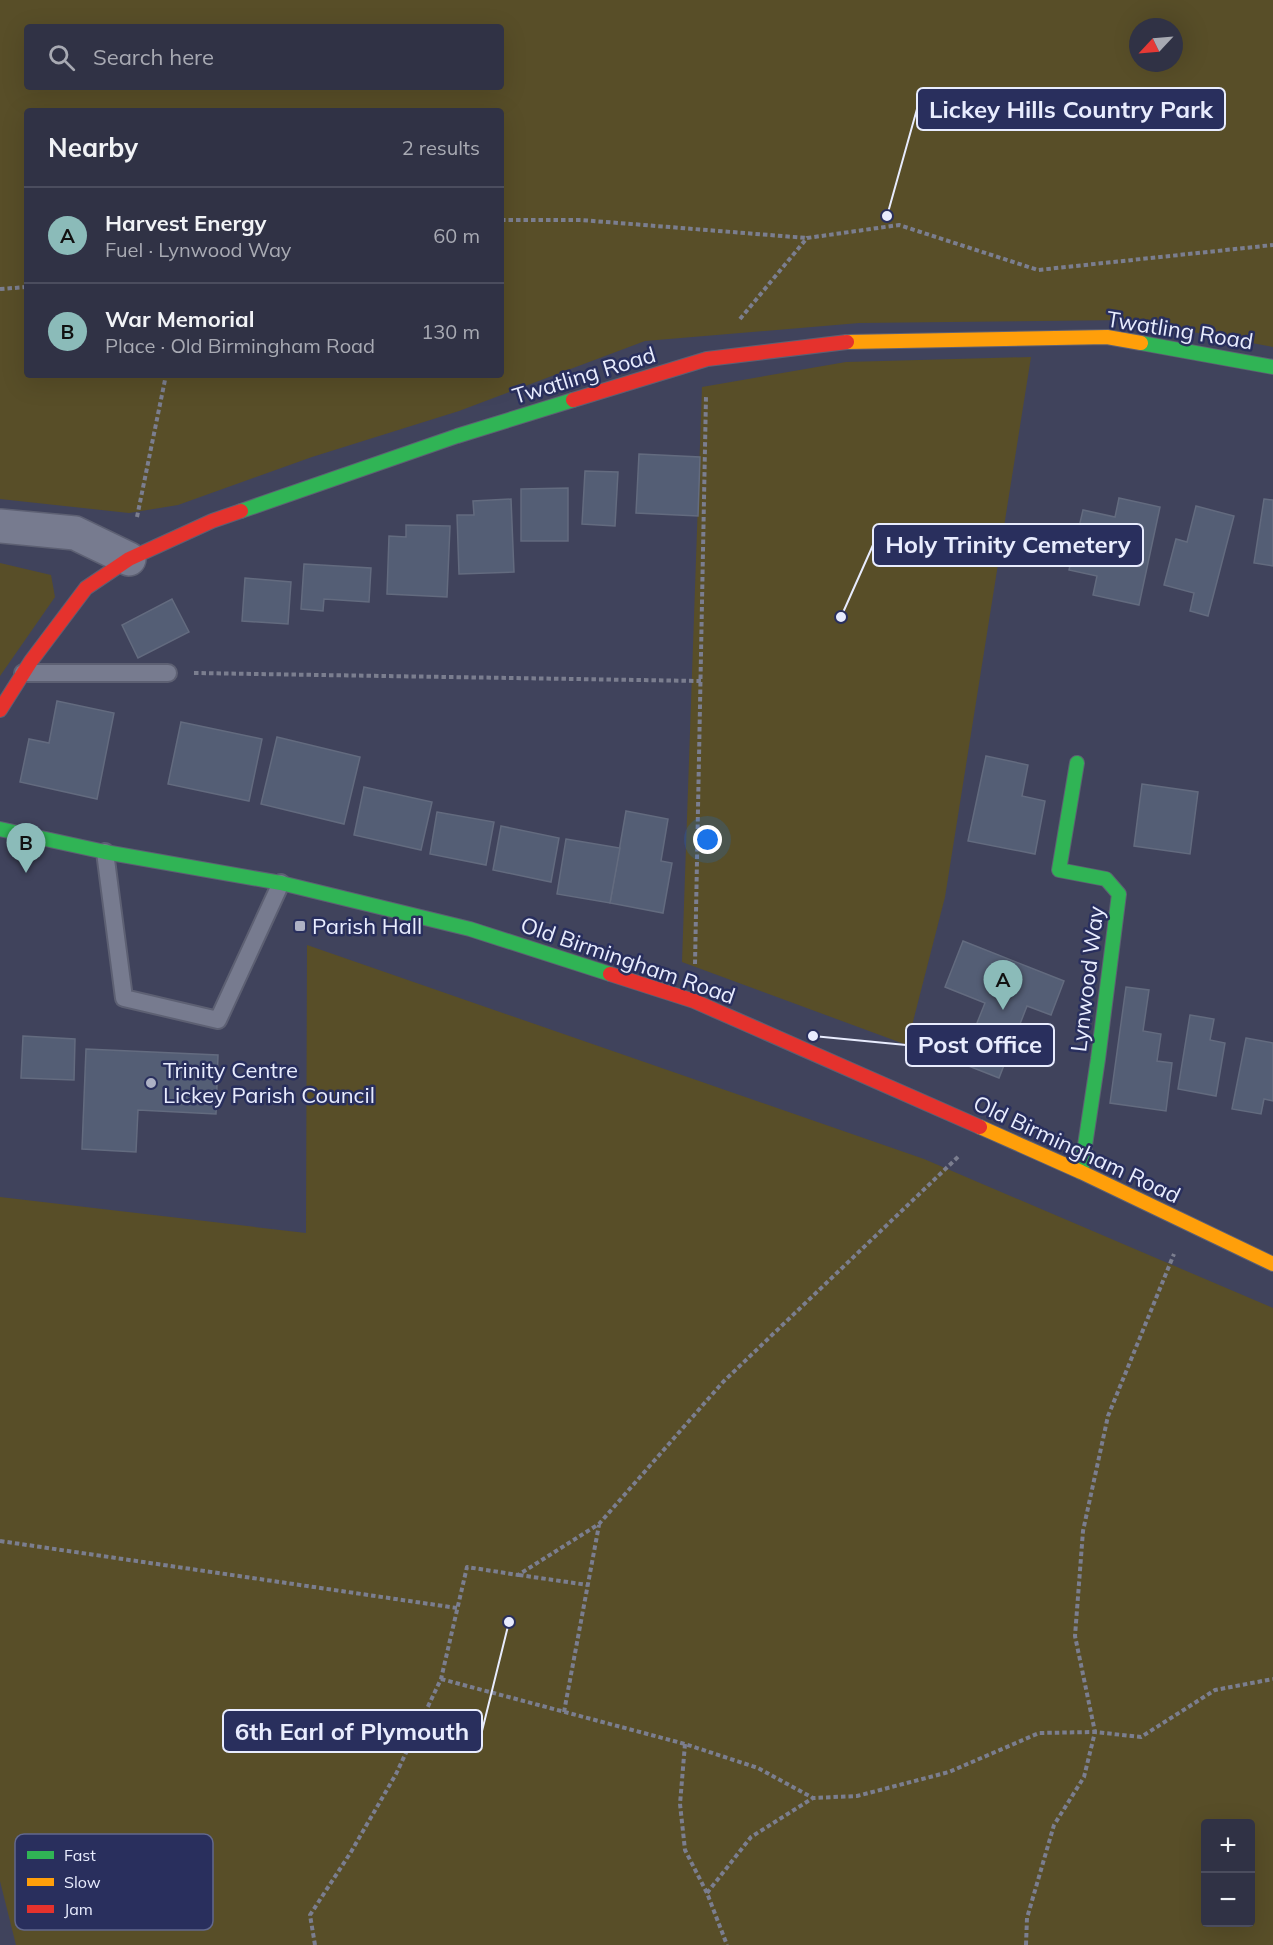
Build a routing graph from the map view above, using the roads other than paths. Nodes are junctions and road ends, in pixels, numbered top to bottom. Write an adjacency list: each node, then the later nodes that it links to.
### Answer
1 (1273, 367): 3 (street, Twatling Road)
2 (0, 526): 3 (street)
3 (129, 559): 4 (street, Twatling Road)
4 (23, 673): 5 (lane); 6 (street, Twatling Road)
5 (168, 673)
6 (0, 710)
7 (1077, 763): 11 (street, Lynwood Way)
8 (0, 829): 9 (street, Old Birmingham Road)
9 (105, 852): 10 (street, Old Birmingham Road); 10 (lane)
10 (281, 883): 11 (street, Old Birmingham Road)
11 (1081, 1172): 12 (street, Old Birmingham Road)
12 (1273, 1264)

